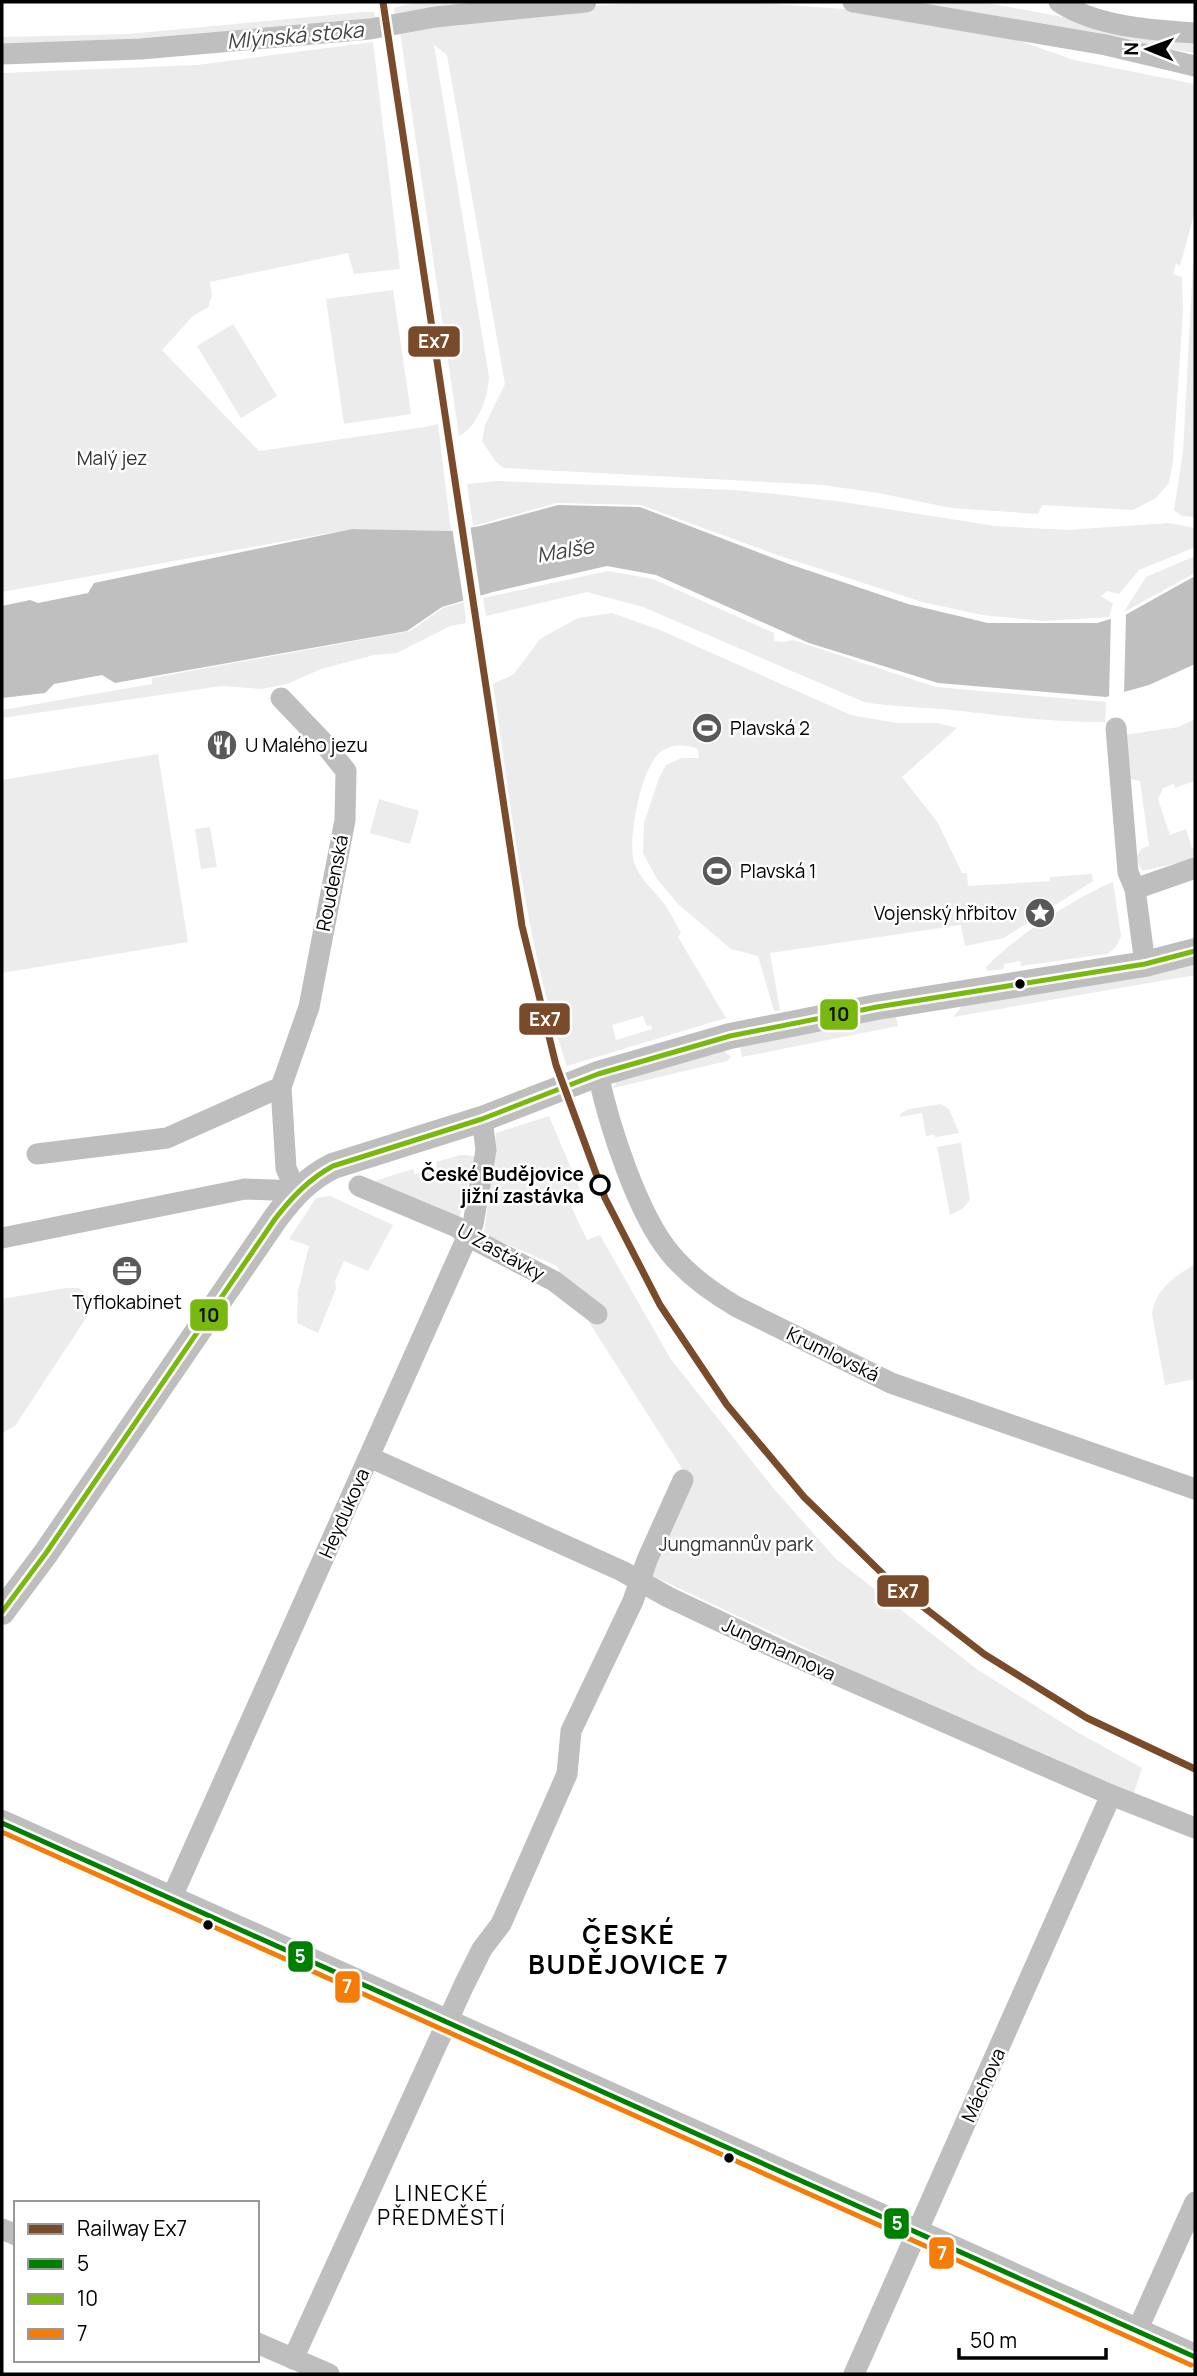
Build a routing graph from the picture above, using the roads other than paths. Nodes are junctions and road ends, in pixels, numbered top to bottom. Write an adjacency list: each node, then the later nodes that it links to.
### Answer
1 (1059, 2): 2 (street)
2 (1195, 33)
3 (281, 698): 10 (street, Roudenská)
4 (1116, 729): 6 (street)
5 (1195, 868): 6 (street)
6 (1131, 880): 8 (street)
7 (1195, 951): 8 (street)
8 (1145, 964): 9 (street)
9 (598, 1074): 11 (street); 20 (street, Krumlovská)
10 (281, 1087): 12 (street); 14 (street, Roudenská)
11 (482, 1119): 14 (street); 15 (street, Heydukova)
12 (37, 1154)
13 (359, 1186): 15 (street, U Zastávky)
14 (296, 1191): 16 (street); 22 (street)
15 (467, 1236): 17 (street, U Zastávky); 18 (street, Heydukova)
16 (2, 1238)
17 (597, 1314)
18 (369, 1457): 21 (street, Jungmannova); 26 (street, Heydukova)
19 (683, 1480): 21 (street)
20 (1195, 1489)
21 (639, 1581): 23 (street, Jungmannova); 27 (street)
22 (3, 1608)
23 (1111, 1796): 25 (street, Jungmannova); 29 (street, Máchova)
24 (2, 1823): 26 (street)
25 (1195, 1828)
26 (171, 1899): 27 (street)
27 (447, 2022): 29 (street); 33 (street)
28 (1195, 2202): 30 (street)
29 (918, 2233): 30 (street); 35 (street, Máchova)
30 (1137, 2331): 32 (street)
31 (259, 2344): 33 (street)
32 (1195, 2357)
33 (293, 2359): 34 (street)
34 (329, 2374)
35 (854, 2374)

